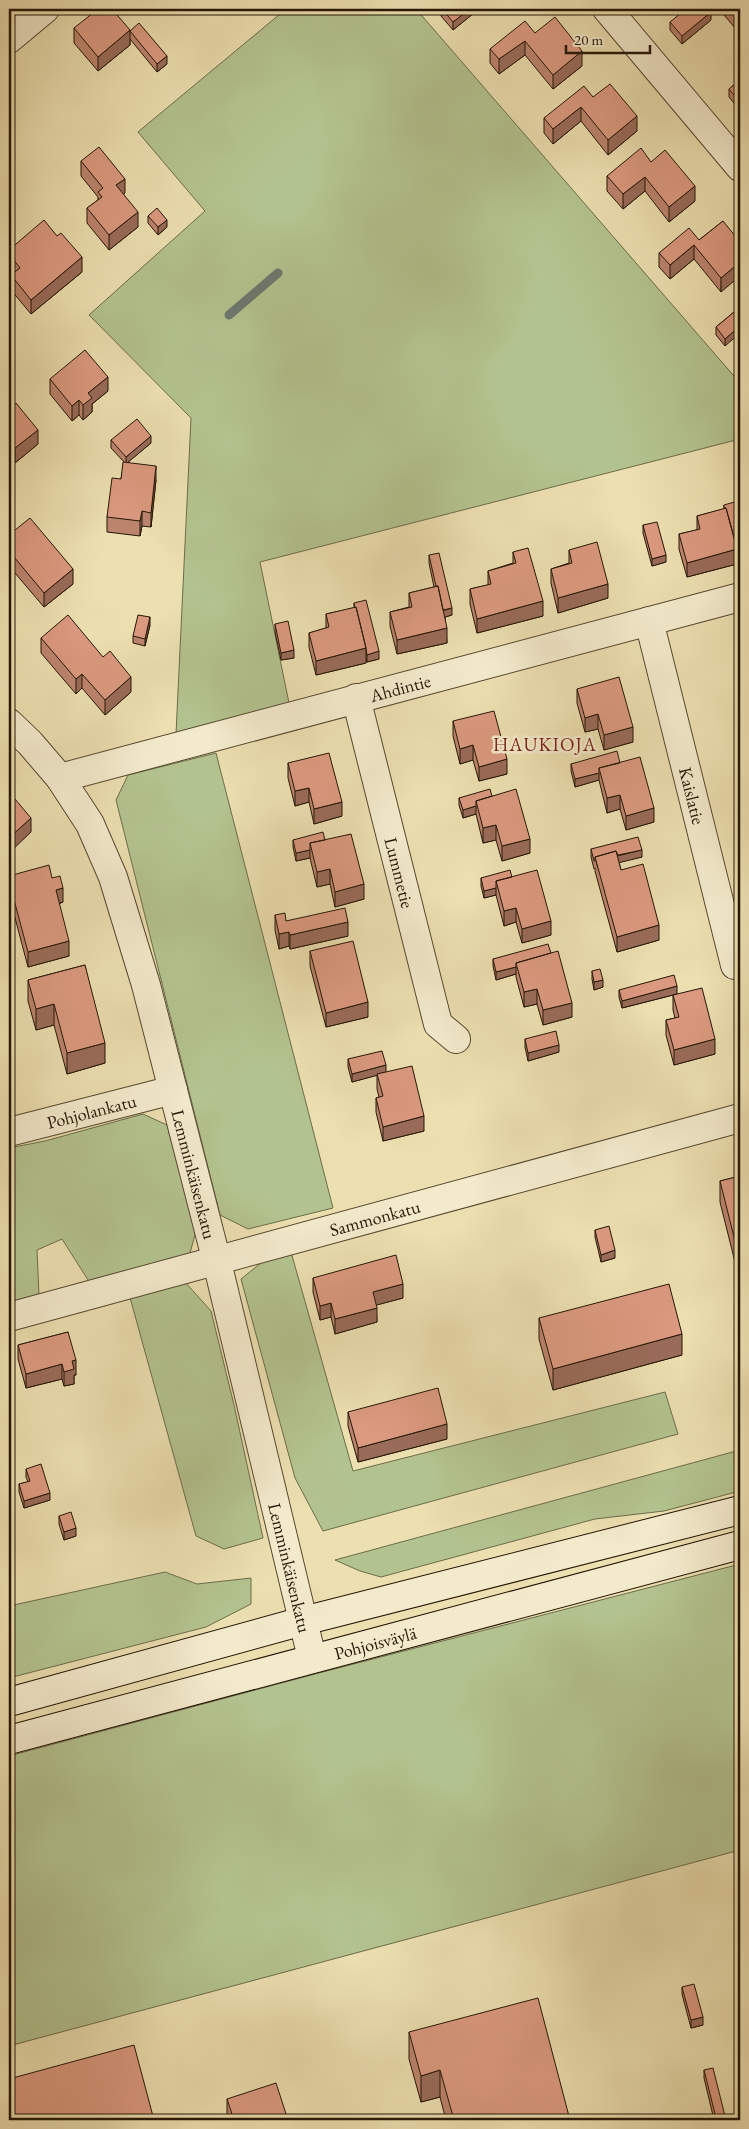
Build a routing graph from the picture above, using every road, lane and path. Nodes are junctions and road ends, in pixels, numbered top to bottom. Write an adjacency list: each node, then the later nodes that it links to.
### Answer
1 (45, 9): 3 (street)
2 (607, 9): 4 (street)
3 (9, 39)
4 (740, 167)
5 (740, 597): 6 (street, Ahdintie)
6 (650, 621): 7 (street, Ahdintie); 10 (street, Kaislatie)
7 (356, 698): 9 (street, Ahdintie); 11 (street, Lummetie)
8 (9, 723): 9 (street, Lemminkäisenkatu)
9 (60, 778): 12 (street, Lemminkäisenkatu)
10 (740, 966)
11 (456, 1039)
12 (173, 1090): 14 (street, Pohjolankatu); 15 (street, Lemminkäisenkatu)
13 (740, 1118): 15 (street, Sammonkatu)
14 (9, 1132)
15 (217, 1262): 16 (street, Sammonkatu); 19 (street, Lemminkäisenkatu)
16 (9, 1317)
17 (740, 1510): 19 (street, Pohjoisväylä)
18 (740, 1544): 20 (street, Pohjoisväylä)
19 (303, 1621): 20 (street, Lemminkäisenkatu); 21 (street, Pohjoisväylä)
20 (312, 1658): 22 (street, Pohjoisväylä)
21 (9, 1702)
22 (9, 1740)

